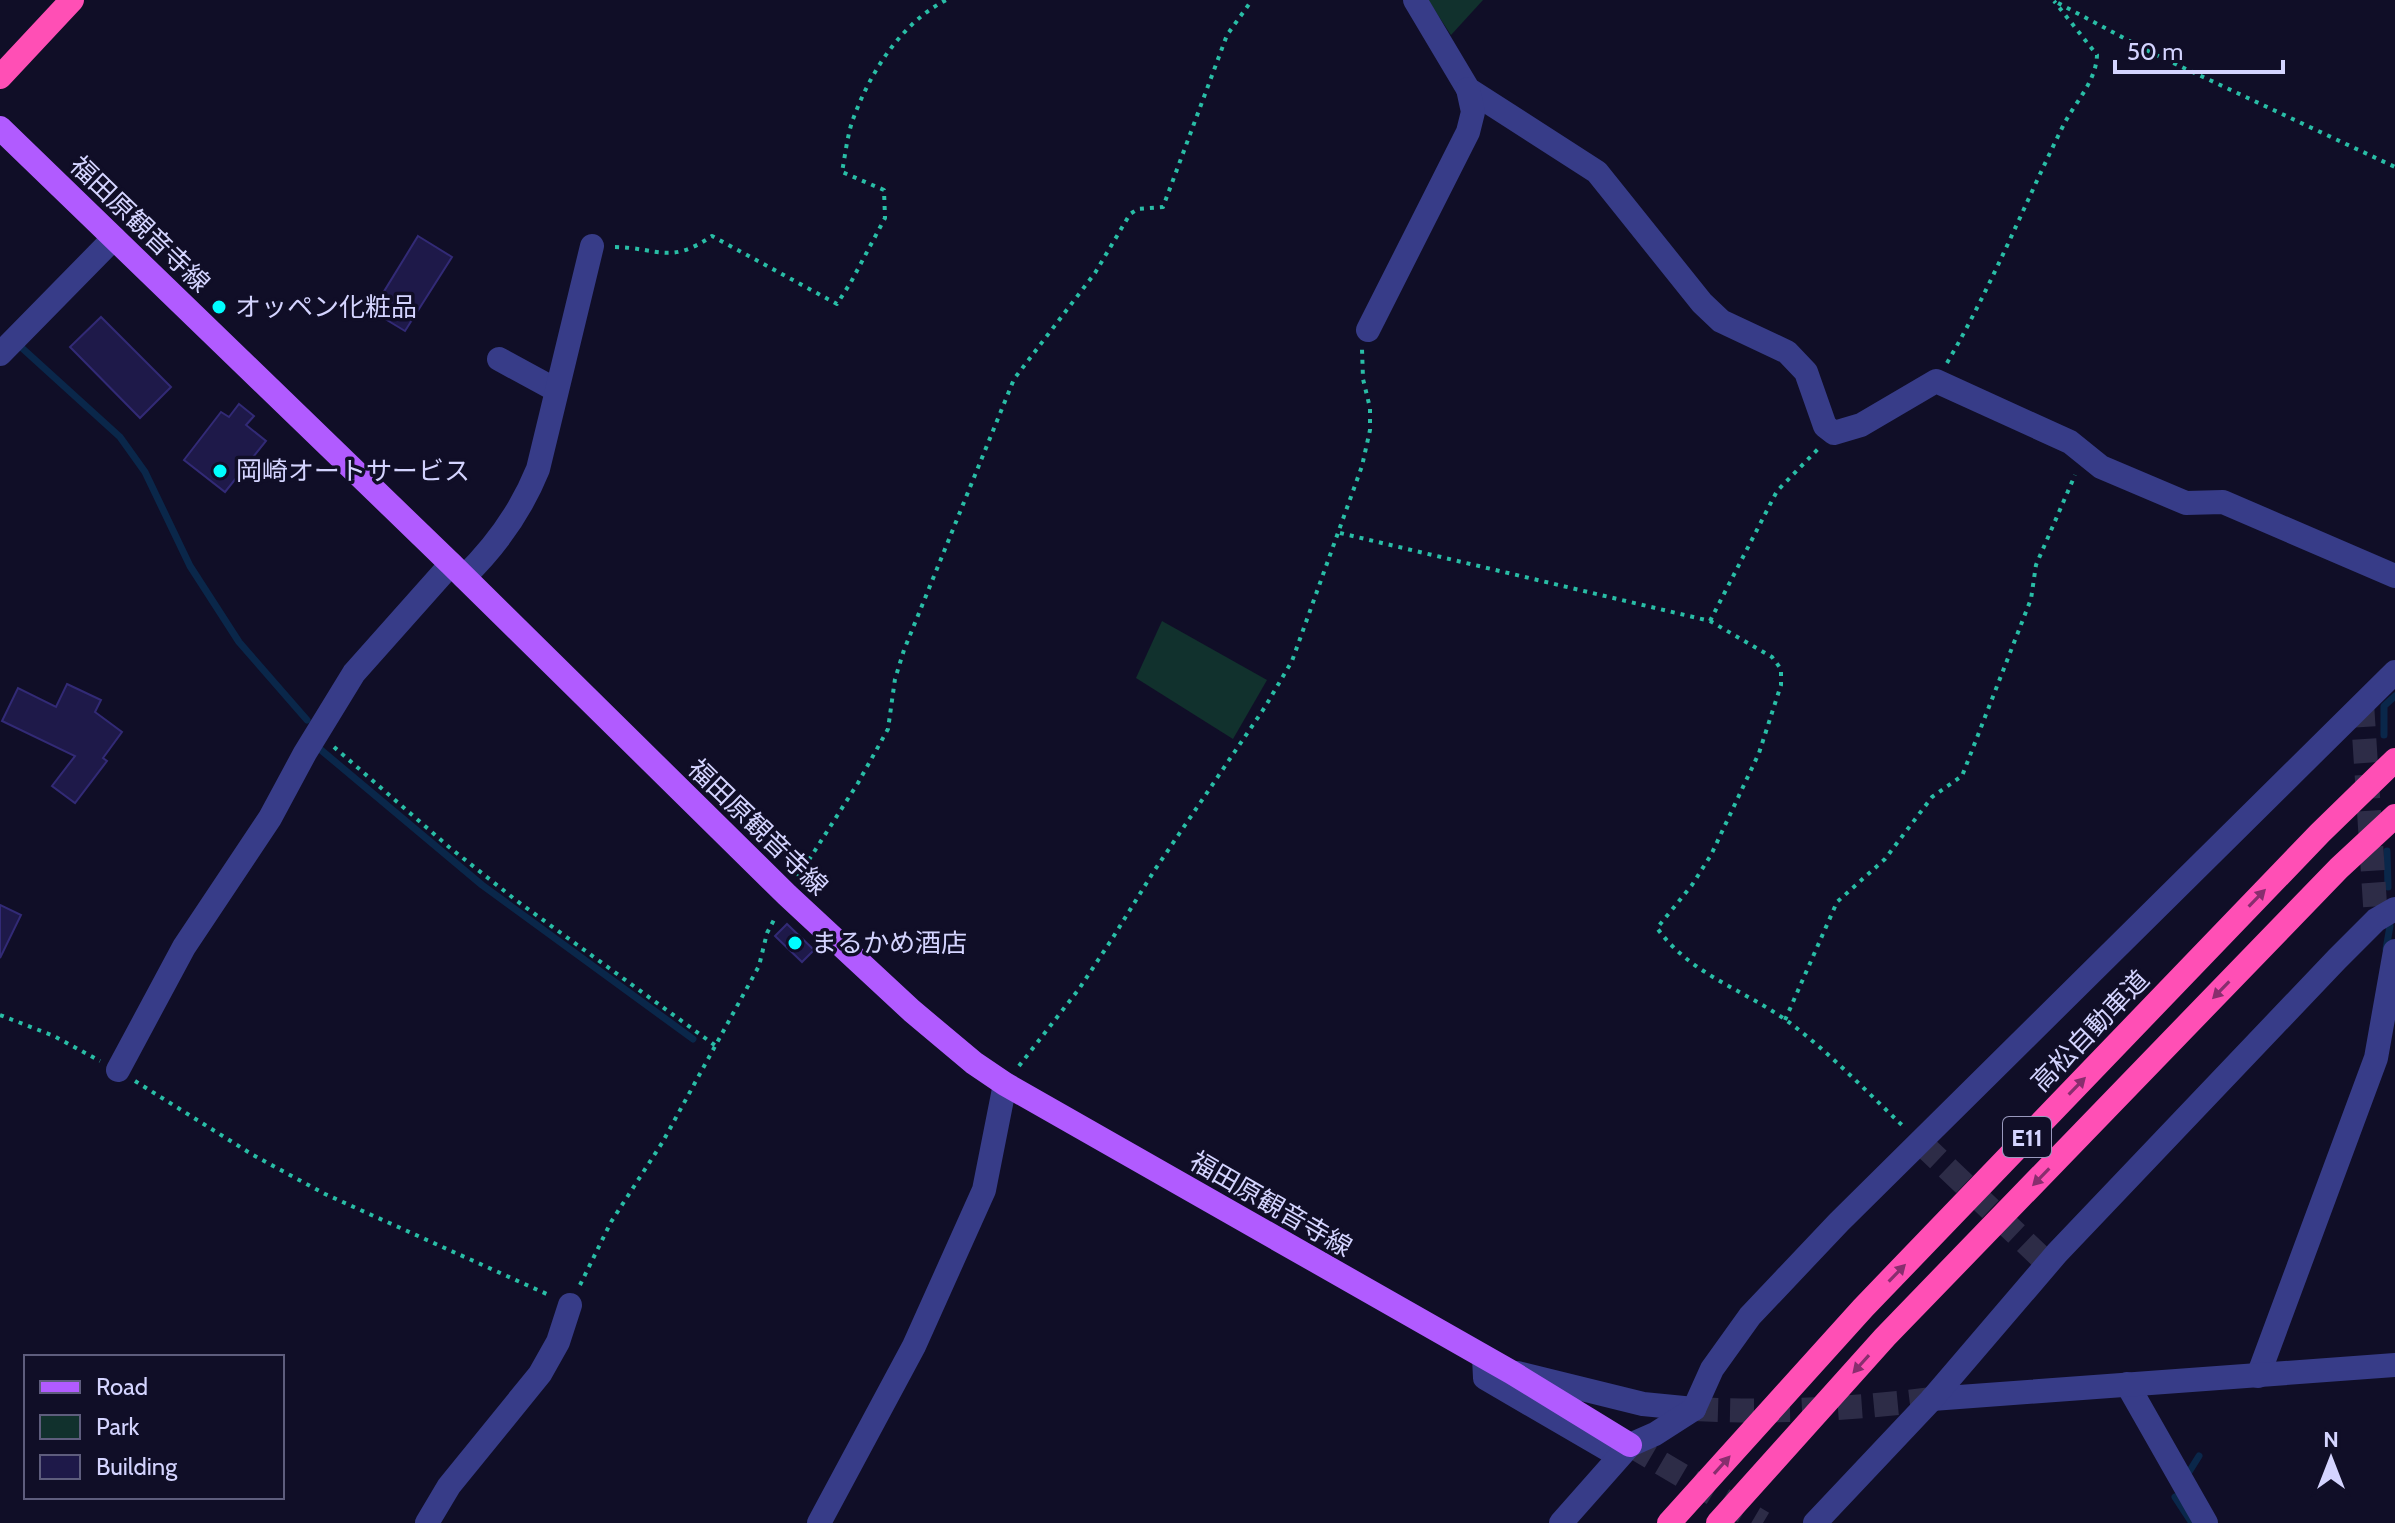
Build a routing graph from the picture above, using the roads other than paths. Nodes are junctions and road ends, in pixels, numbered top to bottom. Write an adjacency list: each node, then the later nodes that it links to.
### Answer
1 (72, 0): 3 (highway)
2 (1415, 0): 4 (street)
3 (0, 77)
4 (1468, 89): 8 (street); 13 (street)
5 (0, 128): 6 (main road, 福田原観音寺線)
6 (114, 238): 9 (street); 12 (main road, 福田原観音寺線)
7 (592, 246): 11 (street)
8 (1368, 330)
9 (0, 354)
10 (499, 359): 11 (street)
11 (556, 390): 12 (street)
12 (458, 570): 19 (street); 20 (main road, 福田原観音寺線)
13 (2395, 576)
14 (2395, 672): 28 (street)
15 (2395, 760): 33 (highway, 高松自動車道 / E11, one-way to 15)
16 (2395, 816): 34 (highway, E11, one-way to 34)
17 (2395, 909): 27 (street)
18 (2395, 951): 25 (street)
19 (118, 1070)
20 (1005, 1084): 22 (main road, 福田原観音寺線); 31 (street)
21 (570, 1305): 30 (street)
22 (1484, 1357): 24 (main road, 福田原観音寺線); 29 (street)
23 (2395, 1365): 25 (street)
24 (1511, 1372): 28 (street); 29 (main road, 福田原観音寺線)
25 (2258, 1376): 26 (street)
26 (2127, 1384): 27 (street); 36 (street)
27 (1932, 1399): 35 (street)
28 (1694, 1409): 29 (street)
29 (1624, 1451): 32 (street)
30 (427, 1523)
31 (819, 1523)
32 (1561, 1523)
33 (1669, 1523)
34 (1718, 1523)
35 (1815, 1523)
36 (2206, 1523)

